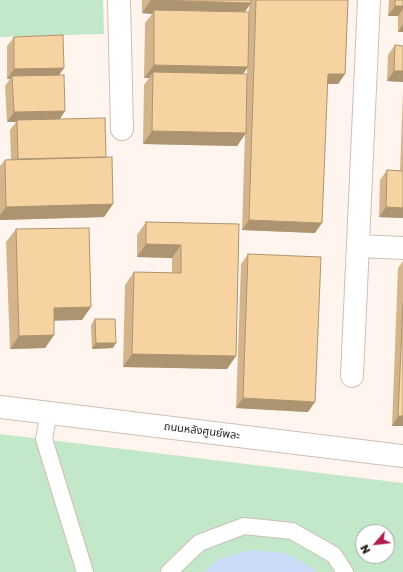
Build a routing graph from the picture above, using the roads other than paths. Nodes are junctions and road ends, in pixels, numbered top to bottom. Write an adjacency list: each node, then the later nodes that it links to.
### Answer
1 (119, 0): 3 (street)
2 (369, 0): 4 (street)
3 (122, 129)
4 (358, 246): 5 (street); 6 (street)
5 (403, 248)
6 (352, 376)
7 (0, 407): 8 (street, ถนนหลังศูนย์พละ)
8 (49, 412): 9 (street, ถนนหลังศูนย์พละ); 10 (lane)
9 (403, 456)
10 (85, 572)
11 (169, 572): 12 (lane)
12 (345, 572)

